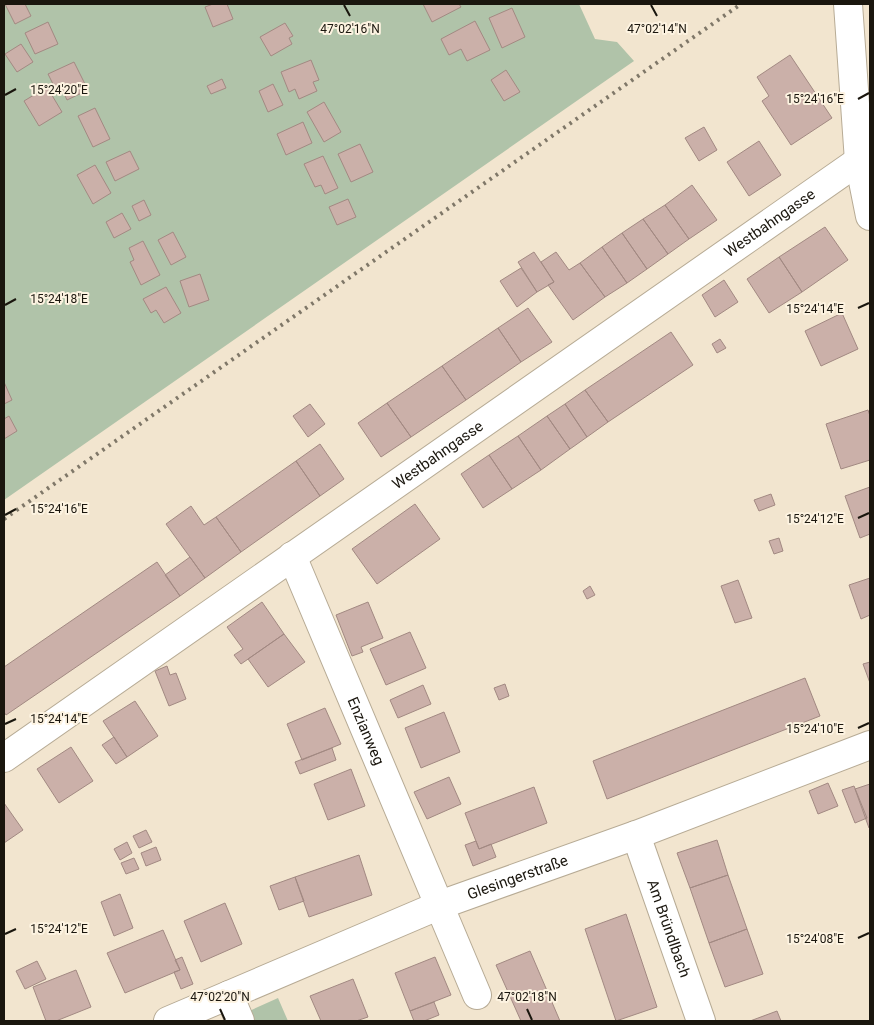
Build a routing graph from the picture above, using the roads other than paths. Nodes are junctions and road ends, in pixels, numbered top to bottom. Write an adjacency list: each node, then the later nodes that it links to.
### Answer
1 (848, 4): 2 (street)
2 (865, 157): 3 (street); 4 (street, Westbahngasse)
3 (870, 216)
4 (292, 556): 6 (street, Westbahngasse); 8 (street, Enzianweg)
5 (870, 745): 7 (street, Glesingerstraße)
6 (4, 758)
7 (636, 834): 8 (street, Glesingerstraße); 13 (street, Am Bründlbach)
8 (440, 906): 9 (street, Glesingerstraße); 10 (street, Enzianweg)
9 (229, 995): 11 (street, Glesingerstraße); 12 (street)
10 (477, 995)
11 (168, 1021)
12 (240, 1021)
13 (701, 1021)

